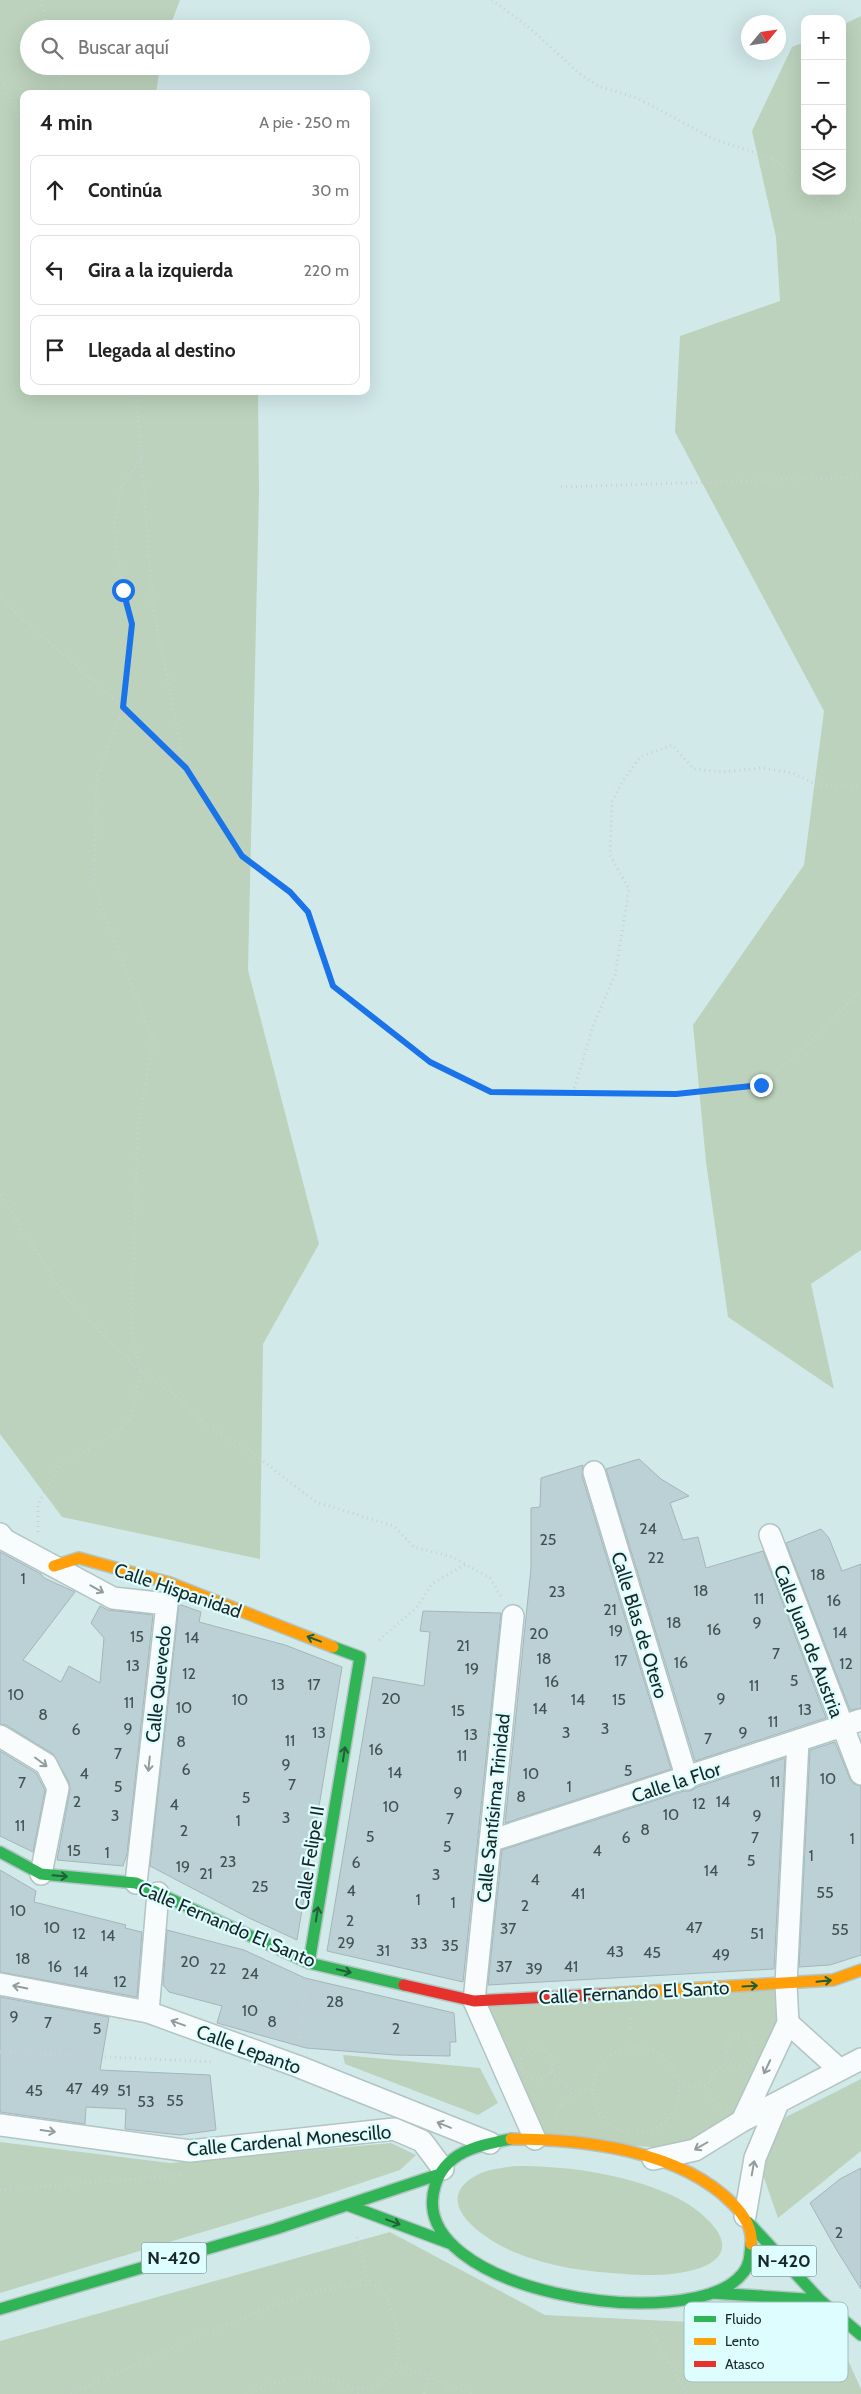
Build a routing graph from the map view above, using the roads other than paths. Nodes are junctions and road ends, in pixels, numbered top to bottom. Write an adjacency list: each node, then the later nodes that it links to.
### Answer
1 (594, 1472): 11 (street, Calle Blas de Otero)
2 (0, 1534): 4 (street)
3 (770, 1535): 7 (street, Calle Juan de Austria)
4 (46, 1562): 6 (main road, Calle Hispanidad, one-way to 4); 15 (street, Calle Quevedo, one-way to 15)
5 (513, 1616): 12 (street, Calle Santísima Trinidad)
6 (360, 1657): 17 (main road, Calle Felipe II, one-way to 6)
7 (851, 1724): 9 (street, Calle la Flor); 10 (street, Calle Juan de Austria)
8 (0, 1736): 14 (street, one-way to 14)
9 (798, 1740): 11 (street, Calle la Flor); 20 (street)
10 (861, 1774)
11 (687, 1778): 12 (street, Calle la Flor)
12 (490, 1841): 21 (street, Calle Santísima Trinidad)
13 (0, 1852): 14 (main road, Calle Fernando El Santo)
14 (41, 1874): 15 (main road, Calle Fernando El Santo, one-way to 15)
15 (136, 1883): 16 (main road, Calle Fernando El Santo)
16 (158, 1893): 17 (main road, Calle Fernando El Santo); 22 (street)
17 (310, 1963): 21 (main road, Calle Fernando El Santo, one-way to 21)
18 (861, 1970): 20 (main road, Calle Fernando El Santo, one-way to 18)
19 (0, 1984): 22 (street, Calle Lepanto, one-way to 19)
20 (786, 1984): 21 (main road, Calle Fernando El Santo, one-way to 20); 23 (street)
21 (474, 2001): 29 (street)
22 (148, 2012): 30 (street, Calle Lepanto, one-way to 22)
23 (788, 2023): 25 (street); 27 (street, one-way to 27)
24 (861, 2059): 25 (street)
25 (840, 2070): 26 (street)
26 (778, 2104): 27 (street); 34 (street, one-way to 26)
27 (742, 2121): 31 (street, one-way to 31)
28 (0, 2124): 32 (street, Calle Cardenal Monescillo, one-way to 32)
29 (535, 2139): 30 (main road); 31 (main road)
30 (490, 2143): 32 (main road)
31 (653, 2160): 34 (main road)
32 (441, 2172): 33 (main road, N-420); 35 (main road)
33 (347, 2205): 35 (main road, one-way to 35); 39 (main road, N-420)
34 (746, 2219): 36 (main road); 37 (main road, N-420)
35 (449, 2243): 36 (main road)
36 (710, 2293): 37 (main road, N-420)
37 (820, 2300): 38 (main road, N-420)
38 (822, 2302)
39 (0, 2310)
40 (848, 2324): 41 (main road, N-420)
41 (861, 2335)

